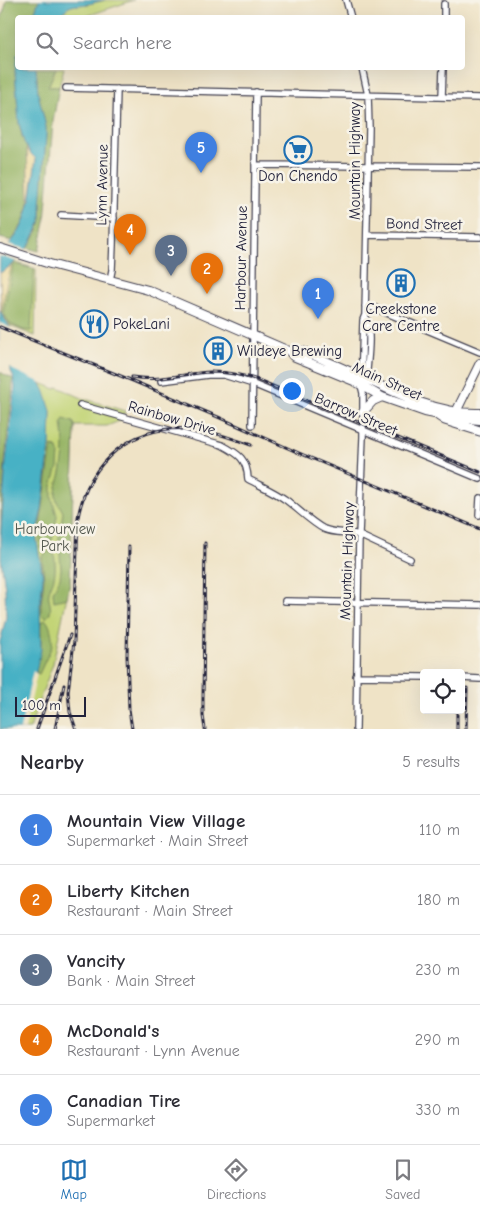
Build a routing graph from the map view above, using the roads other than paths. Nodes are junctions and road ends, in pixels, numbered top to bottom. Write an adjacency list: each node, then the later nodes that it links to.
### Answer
1 (346, 0): 3 (street)
2 (444, 4): 4 (street)
3 (349, 15)
4 (444, 15)
5 (362, 70): 10 (street, Mountain Highway)
6 (443, 70): 11 (street)
7 (66, 88): 8 (street)
8 (117, 89): 9 (street); 17 (street, Lynn Avenue)
9 (256, 92): 10 (street); 13 (street, Harbour Avenue)
10 (368, 95): 11 (street); 14 (street, Mountain Highway)
11 (442, 97): 12 (street)
12 (480, 98)
13 (255, 165): 14 (street); 23 (street, Harbour Avenue)
14 (368, 166): 15 (street); 18 (street, Mountain Highway)
15 (480, 167)
16 (61, 215): 17 (street)
17 (114, 218): 21 (street, Lynn Avenue)
18 (367, 235): 19 (street, Bond Street); 22 (street, Mountain Highway)
19 (480, 237)
20 (0, 248): 21 (main road, Main Street)
21 (110, 280): 23 (main road, Main Street)
22 (365, 306): 24 (street); 28 (street, Mountain Highway)
23 (253, 335): 27 (street, Harbour Avenue); 28 (main road, Main Street)
24 (480, 352)
25 (480, 363): 32 (main road)
26 (162, 381): 27 (street, Barrow Street)
27 (253, 384): 37 (street, Harbour Avenue); 38 (street, Barrow Street)
28 (364, 384): 29 (main road, Main Street); 31 (street, Mountain Highway); 32 (main road, Main Street)
29 (382, 397): 31 (main road); 34 (main road, Main Street)
30 (80, 406): 43 (street, Rainbow Drive)
31 (363, 412): 38 (street, Mountain Highway)
32 (456, 412): 33 (main road, Main Street); 35 (main road)
33 (480, 413)
34 (439, 416): 35 (main road, Main Street); 39 (highway)
35 (462, 419): 36 (main road, Main Street)
36 (480, 420)
37 (252, 424)
38 (363, 430): 40 (street, Barrow Street); 43 (street, Mountain Highway)
39 (480, 431)
40 (480, 479)
41 (480, 498): 42 (street)
42 (479, 515)
43 (359, 535): 44 (street); 46 (street, Mountain Highway)
44 (410, 559)
45 (285, 601): 46 (street)
46 (358, 602): 47 (street); 48 (street, Mountain Highway)
47 (480, 605)
48 (356, 676): 49 (street); 52 (street, Mountain Highway)
49 (420, 677)
50 (465, 678): 51 (street)
51 (480, 679)
52 (356, 729)

